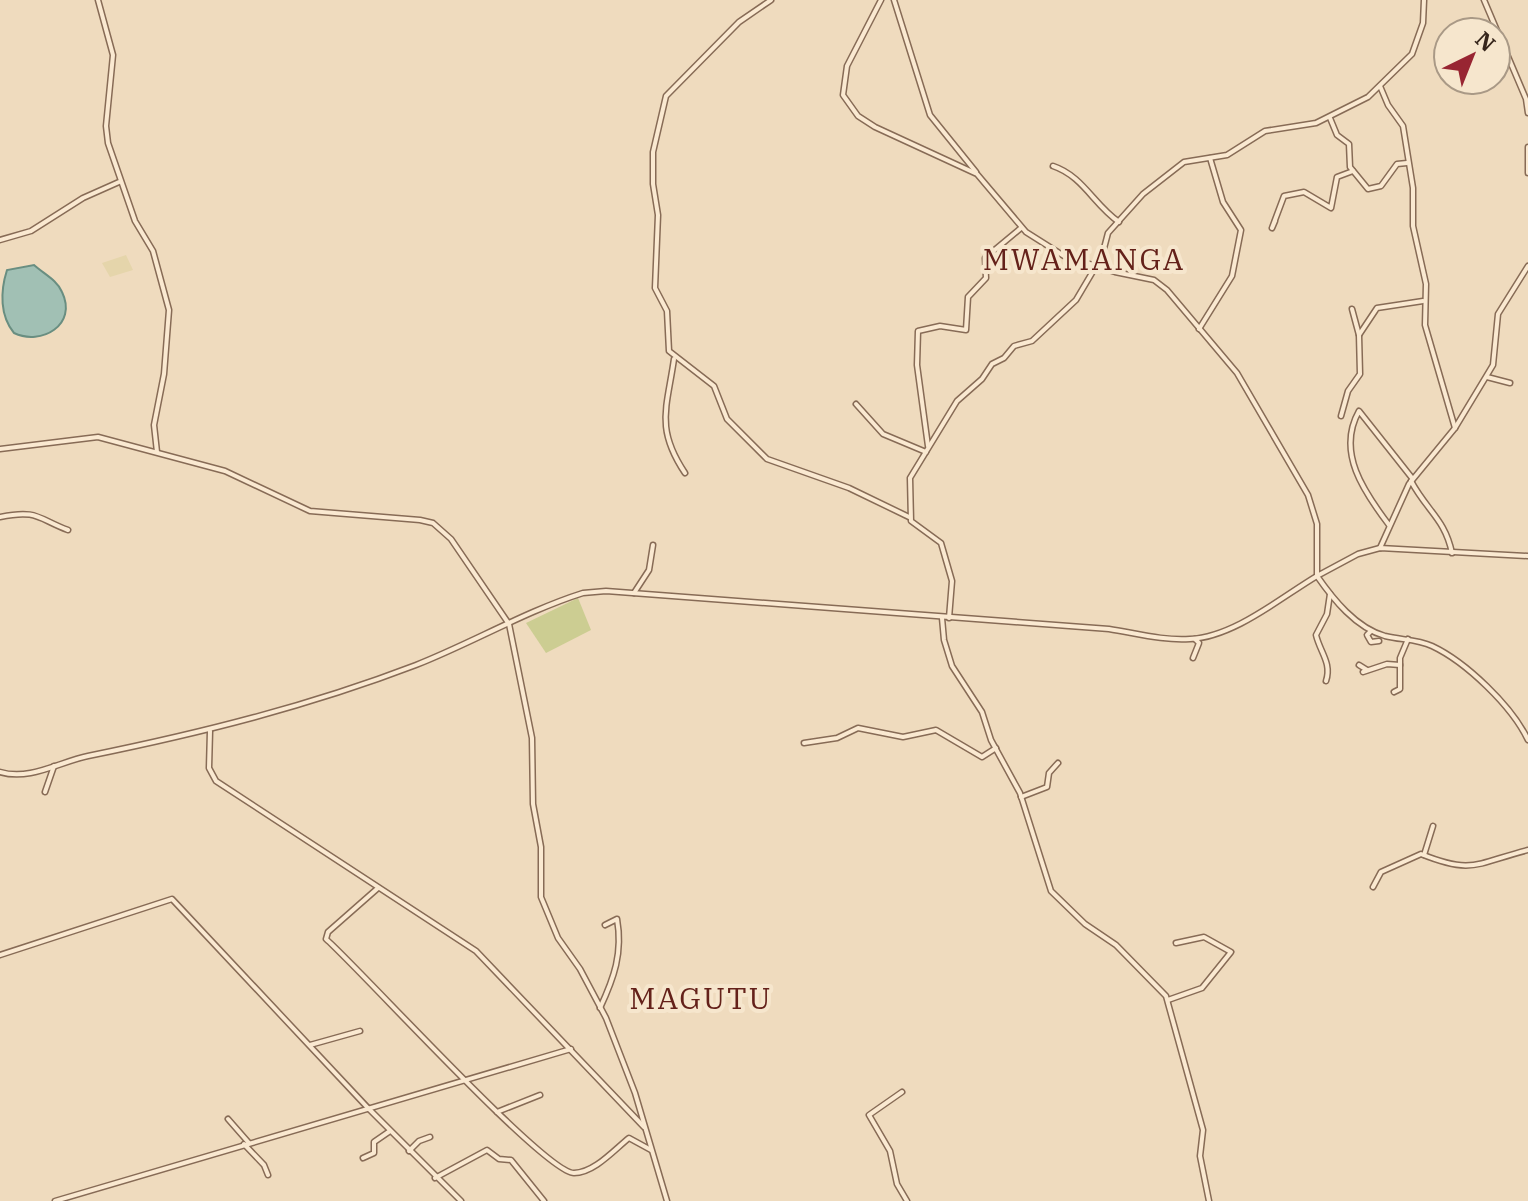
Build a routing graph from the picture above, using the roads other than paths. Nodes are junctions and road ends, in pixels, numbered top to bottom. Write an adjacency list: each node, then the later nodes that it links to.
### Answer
1 (98, 0): 17 (street)
2 (771, 0): 28 (street)
3 (881, 0): 16 (street)
4 (894, 0): 16 (street)
5 (1424, 0): 7 (street)
6 (1484, 0): 8 (street)
7 (1380, 86): 9 (street); 12 (street)
8 (1528, 113)
9 (1330, 118): 11 (street); 14 (street)
10 (1528, 147): 15 (street)
11 (1210, 158): 19 (street); 26 (street)
12 (1407, 163): 14 (street); 24 (street)
13 (1053, 166): 19 (street)
14 (1353, 171): 18 (street)
15 (1528, 173)
16 (977, 174): 20 (street)
17 (119, 182): 21 (street); 36 (street)
18 (1275, 221)
19 (1119, 222): 22 (street)
20 (1021, 227): 22 (street); 35 (street)
21 (0, 240)
22 (1097, 266): 26 (street); 35 (street)
23 (1528, 266): 29 (street)
24 (1423, 301): 27 (street); 33 (street)
25 (1352, 309): 27 (street)
26 (1199, 329): 47 (street)
27 (1359, 335): 32 (street)
28 (674, 359): 37 (street); 40 (street)
29 (1487, 377): 30 (street); 33 (street)
30 (1510, 383)
31 (856, 404): 35 (street)
32 (1341, 416)
33 (1455, 428): 38 (street)
34 (0, 449): 36 (street)
35 (927, 450): 40 (street)
36 (157, 452): 52 (street)
37 (685, 473)
38 (1412, 480): 41 (street); 41 (street); 45 (street)
39 (0, 517): 42 (street)
40 (909, 517): 51 (street)
41 (1389, 525): 44 (street)
42 (68, 530)
43 (653, 545): 48 (street)
44 (1380, 548): 45 (street); 47 (street)
45 (1452, 553): 46 (street)
46 (1528, 556)
47 (1317, 576): 49 (street); 54 (street)
48 (634, 593): 50 (street); 52 (street)
49 (1330, 594): 53 (street); 60 (street)
50 (942, 618): 51 (street); 65 (street)
51 (949, 618): 54 (street)
52 (509, 624): 62 (street); 80 (street)
53 (1371, 631): 55 (street); 56 (street)
54 (1195, 639): 57 (street)
55 (1408, 639): 59 (street); 63 (street)
56 (1379, 641)
57 (1193, 658)
58 (1359, 665): 59 (street)
59 (1400, 665): 61 (street)
60 (1326, 681)
61 (1394, 692)
62 (210, 731): 67 (street); 75 (street)
63 (1528, 740)
64 (804, 743): 65 (street)
65 (996, 748): 70 (street)
66 (1058, 763): 70 (street)
67 (54, 766): 68 (street); 69 (street)
68 (0, 772)
69 (45, 792)
70 (1021, 797): 79 (street)
71 (1433, 826): 73 (street)
72 (1528, 850): 73 (street)
73 (1424, 855): 74 (street)
74 (1373, 887)
75 (378, 888): 83 (street); 84 (street)
76 (605, 925): 80 (street)
77 (1176, 943): 79 (street)
78 (0, 955): 82 (street)
79 (1168, 1000): 104 (street)
80 (600, 1008): 90 (street)
81 (360, 1031): 82 (street)
82 (310, 1045): 87 (street)
83 (571, 1049): 84 (street); 90 (street)
84 (467, 1079): 87 (street); 88 (street)
85 (902, 1092): 103 (street)
86 (540, 1095): 88 (street)
87 (368, 1108): 91 (street); 93 (street)
88 (497, 1112): 94 (street)
89 (228, 1119): 93 (street)
90 (645, 1129): 94 (street)
91 (390, 1131): 95 (street); 96 (street)
92 (430, 1137): 95 (street)
93 (247, 1144): 97 (street); 99 (street)
94 (651, 1150): 102 (street)
95 (409, 1151): 98 (street)
96 (363, 1158)
97 (268, 1175)
98 (435, 1178): 100 (street); 101 (street)
99 (55, 1201)
100 (461, 1201)
101 (544, 1201)
102 (667, 1201)
103 (907, 1201)
104 (1209, 1201)

